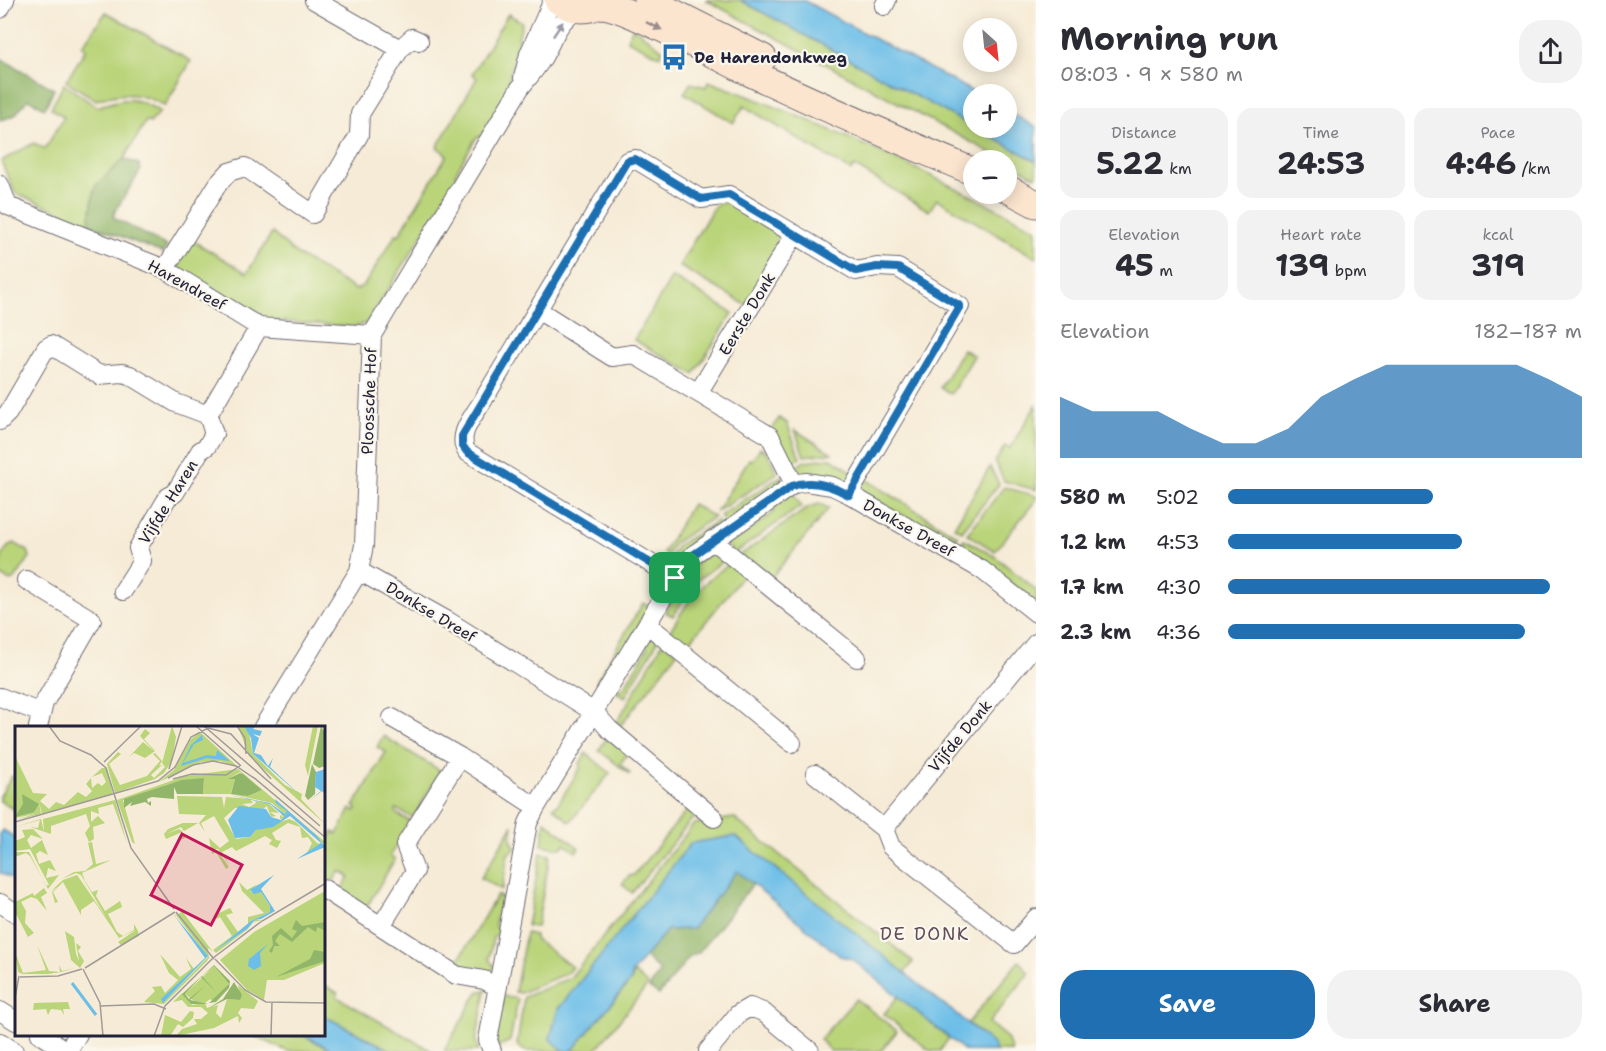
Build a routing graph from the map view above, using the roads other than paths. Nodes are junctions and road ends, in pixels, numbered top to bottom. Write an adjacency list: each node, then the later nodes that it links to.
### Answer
1 (5, 0): 5 (street)
2 (314, 0): 7 (street)
3 (648, 0): 9 (main road)
4 (579, 3): 8 (street, Ploossche Hof, one-way to 4); 8 (street, Ploossche Hof); 10 (main road, one-way to 10)
5 (0, 9)
6 (419, 41): 7 (street)
7 (400, 48): 16 (street)
8 (520, 88): 19 (street, Ploossche Hof)
9 (963, 164)
10 (963, 166)
11 (0, 185): 14 (street, Harendreef)
12 (1017, 194): 13 (main road)
13 (1036, 204)
14 (4, 210): 16 (street, Harendreef)
15 (795, 234): 17 (street); 20 (street, Eerste Donk); 24 (street)
16 (165, 269): 18 (street, Harendreef)
17 (538, 310): 20 (street); 27 (street)
18 (259, 327): 19 (street, Harendreef); 21 (street)
19 (372, 334): 26 (street, Ploossche Hof)
20 (698, 393): 23 (street)
21 (208, 415): 22 (street); 29 (street, Vijfde Haren)
22 (0, 421)
23 (794, 484): 24 (street, Donkse Dreef); 25 (street)
24 (849, 495): 30 (street, Donkse Dreef)
25 (712, 540): 27 (street); 33 (street)
26 (360, 571): 35 (street, Donkse Dreef); 38 (street, Ploossche Hof)
27 (675, 578): 31 (street)
28 (26, 580): 37 (street)
29 (123, 591)
30 (1036, 613)
31 (647, 624): 35 (street); 39 (street)
32 (1036, 643): 44 (street, Vijfde Donk)
33 (857, 658)
34 (0, 697): 37 (street)
35 (594, 712): 42 (street); 43 (street, Donkse Dreef)
36 (392, 718): 40 (street)
37 (40, 720)
38 (264, 726)
39 (793, 742)
40 (460, 757): 42 (street); 49 (street)
41 (815, 774): 44 (street)
42 (536, 807): 50 (street)
43 (714, 818)
44 (884, 829): 48 (street)
45 (326, 891): 49 (street)
46 (0, 903): 47 (street)
47 (15, 912)
48 (1036, 918)
49 (381, 926): 50 (street)
50 (498, 987): 58 (street)
51 (0, 1011): 52 (street)
52 (15, 1020)
53 (42, 1036): 57 (street)
54 (77, 1036): 57 (street)
55 (0, 1042): 56 (street)
56 (14, 1051)
57 (67, 1051)
58 (492, 1051)
59 (708, 1051): 60 (street)
60 (810, 1051)

